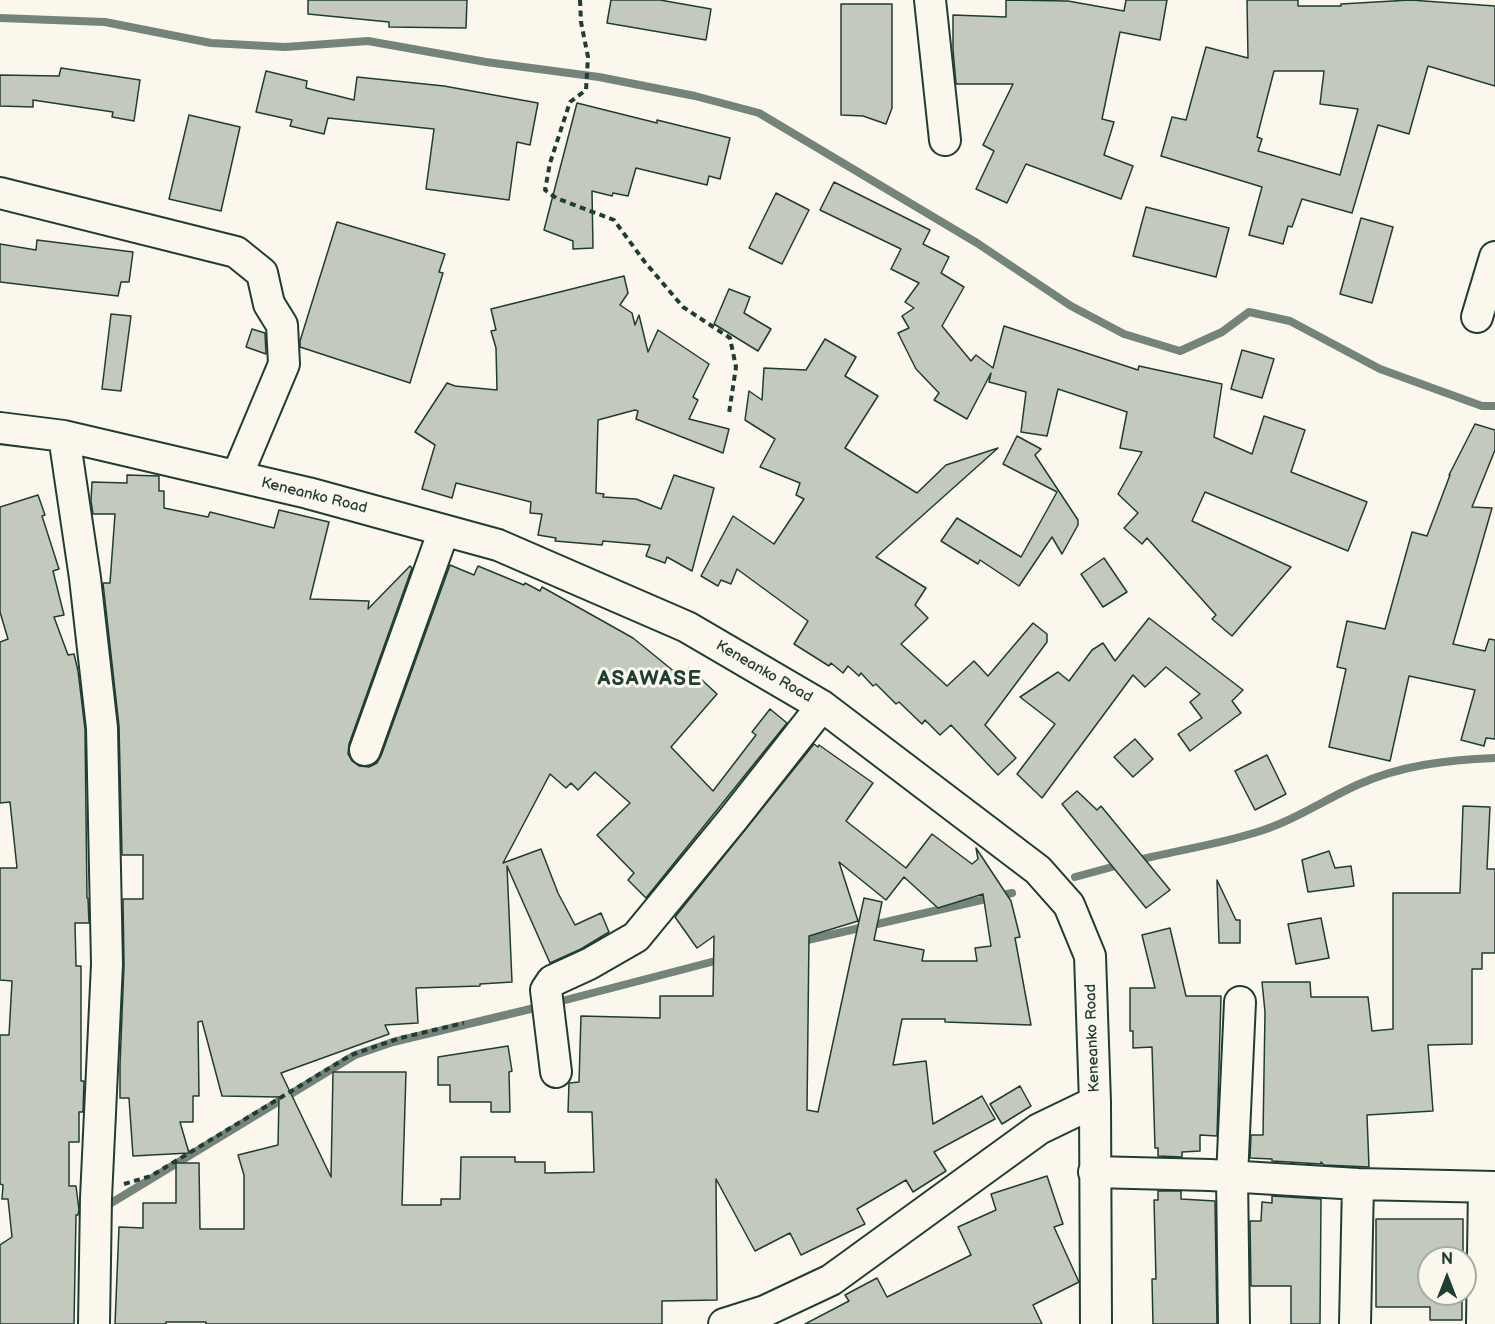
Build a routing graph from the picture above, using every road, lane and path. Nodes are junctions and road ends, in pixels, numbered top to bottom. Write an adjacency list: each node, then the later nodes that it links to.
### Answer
1 (580, 0): 7 (path)
2 (930, 0): 3 (street)
3 (945, 140)
4 (0, 193): 10 (street)
5 (1495, 257): 6 (street)
6 (1477, 317)
7 (729, 413)
8 (0, 428): 9 (street, Keneanko Road)
9 (64, 436): 10 (street, Keneanko Road); 22 (street)
10 (237, 476): 11 (street, Keneanko Road)
11 (444, 530): 12 (street, Keneanko Road); 13 (street)
12 (822, 706): 16 (street); 17 (street, Keneanko Road)
13 (365, 750)
14 (1240, 1002): 19 (street)
15 (464, 1023): 22 (path)
16 (556, 1072)
17 (1095, 1101): 18 (street, Keneanko Road); 23 (street)
18 (1094, 1172): 19 (street); 26 (street, Keneanko Road)
19 (1232, 1177): 20 (street); 27 (street)
20 (1358, 1184): 21 (street); 28 (street)
21 (1489, 1187): 29 (street)
22 (97, 1202): 24 (street)
23 (760, 1318): 25 (street)
24 (94, 1324)
25 (724, 1324)
26 (1096, 1324)
27 (1234, 1324)
28 (1355, 1324)
29 (1482, 1324)

